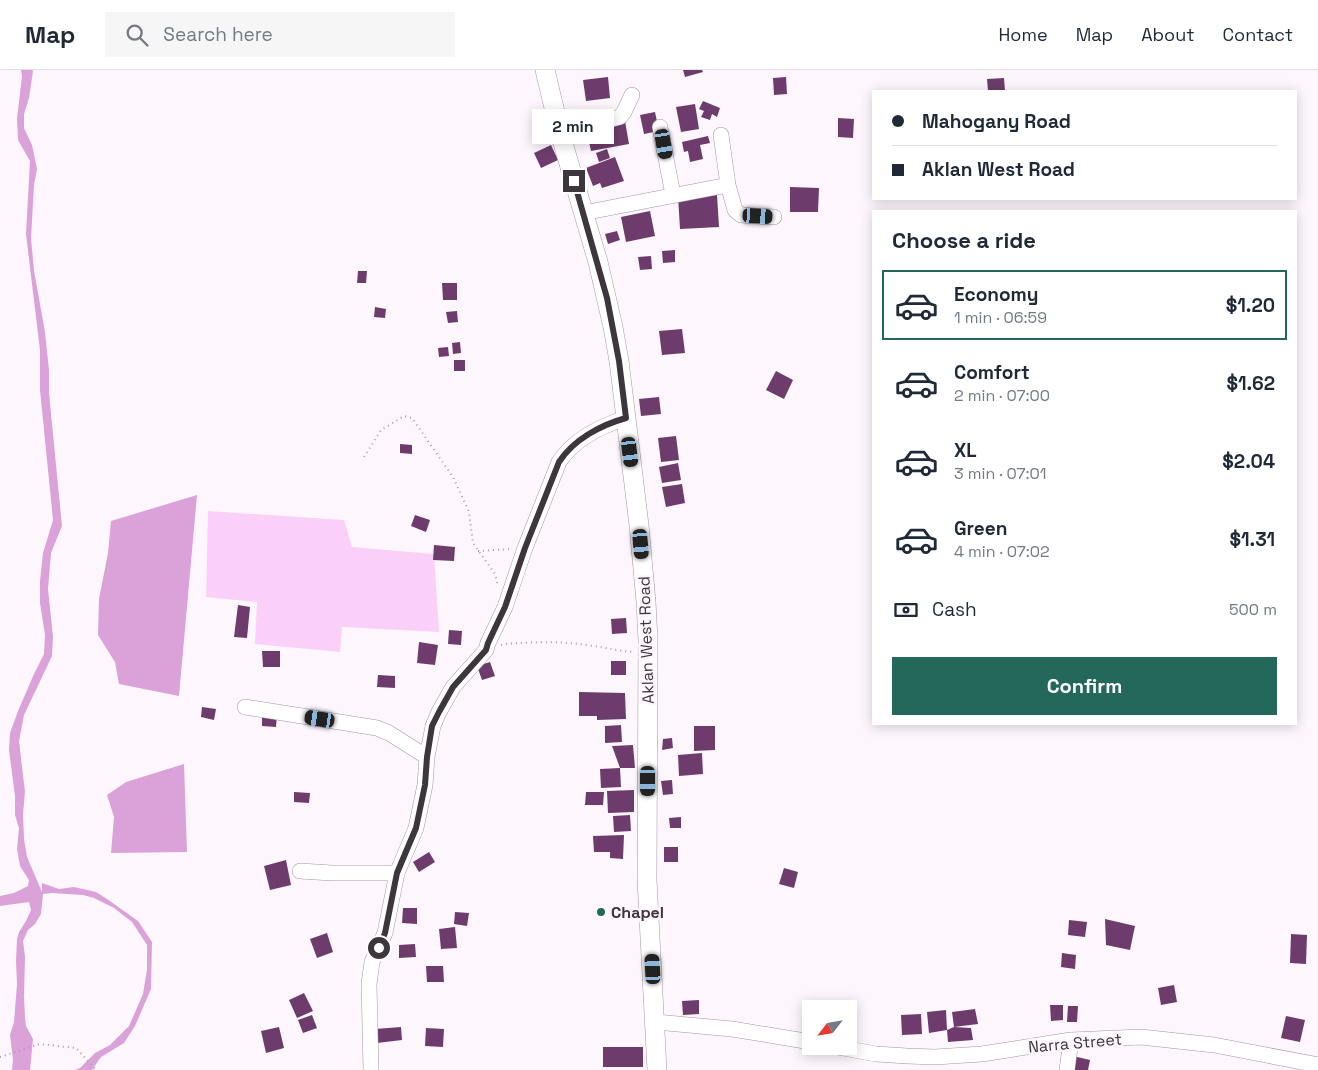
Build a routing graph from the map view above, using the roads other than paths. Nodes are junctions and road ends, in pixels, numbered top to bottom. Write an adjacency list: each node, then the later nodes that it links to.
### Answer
1 (545, 70): 4 (main road, Aklan West Road)
2 (632, 95): 4 (street)
3 (660, 127): 7 (street)
4 (560, 133): 8 (main road, Aklan West Road)
5 (721, 135): 6 (street)
6 (728, 185): 7 (street); 9 (street)
7 (673, 195): 8 (street)
8 (583, 212): 10 (main road, Aklan West Road)
9 (774, 217)
10 (626, 418): 12 (street); 15 (main road, Aklan West Road)
11 (245, 707): 12 (street)
12 (427, 757): 14 (street)
13 (300, 871): 14 (street)
14 (397, 873): 20 (street)
15 (656, 1022): 17 (street); 21 (main road, Aklan West Road)
16 (1071, 1040): 18 (street, Narra Street); 19 (street, Narra Street); 22 (street)
17 (802, 1041)
18 (858, 1051)
19 (1318, 1065)
20 (371, 1070)
21 (658, 1070)
22 (1067, 1070)

